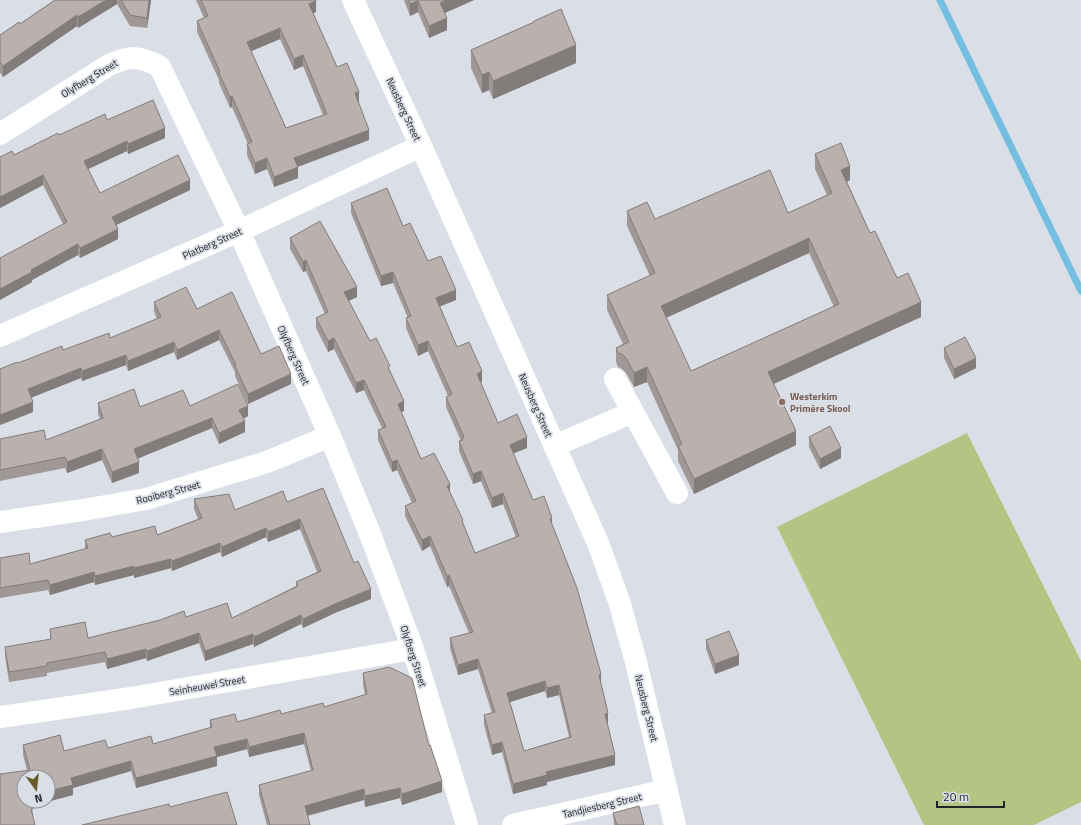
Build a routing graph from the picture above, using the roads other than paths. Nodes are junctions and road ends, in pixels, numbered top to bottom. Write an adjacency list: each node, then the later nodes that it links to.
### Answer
1 (353, 0): 3 (street, Neusberg Street)
2 (0, 134): 4 (street, Olyfberg Street)
3 (421, 146): 4 (street, Platberg Street); 9 (street, Neusberg Street)
4 (239, 231): 5 (street, Platberg Street); 8 (street, Olyfberg Street)
5 (0, 336)
6 (615, 378): 7 (street)
7 (633, 412): 9 (street); 10 (street)
8 (330, 436): 11 (street, Rooiberg Street); 12 (street, Olyfberg Street)
9 (554, 446): 14 (street, Neusberg Street)
10 (677, 493)
11 (0, 522)
12 (413, 648): 13 (street, Seinheuwel Street); 15 (street, Olyfberg Street)
13 (0, 717)
14 (667, 790): 16 (street, Tandjiesberg Street); 17 (street, Neusberg Street)
15 (467, 825)
16 (513, 825)
17 (675, 825)

